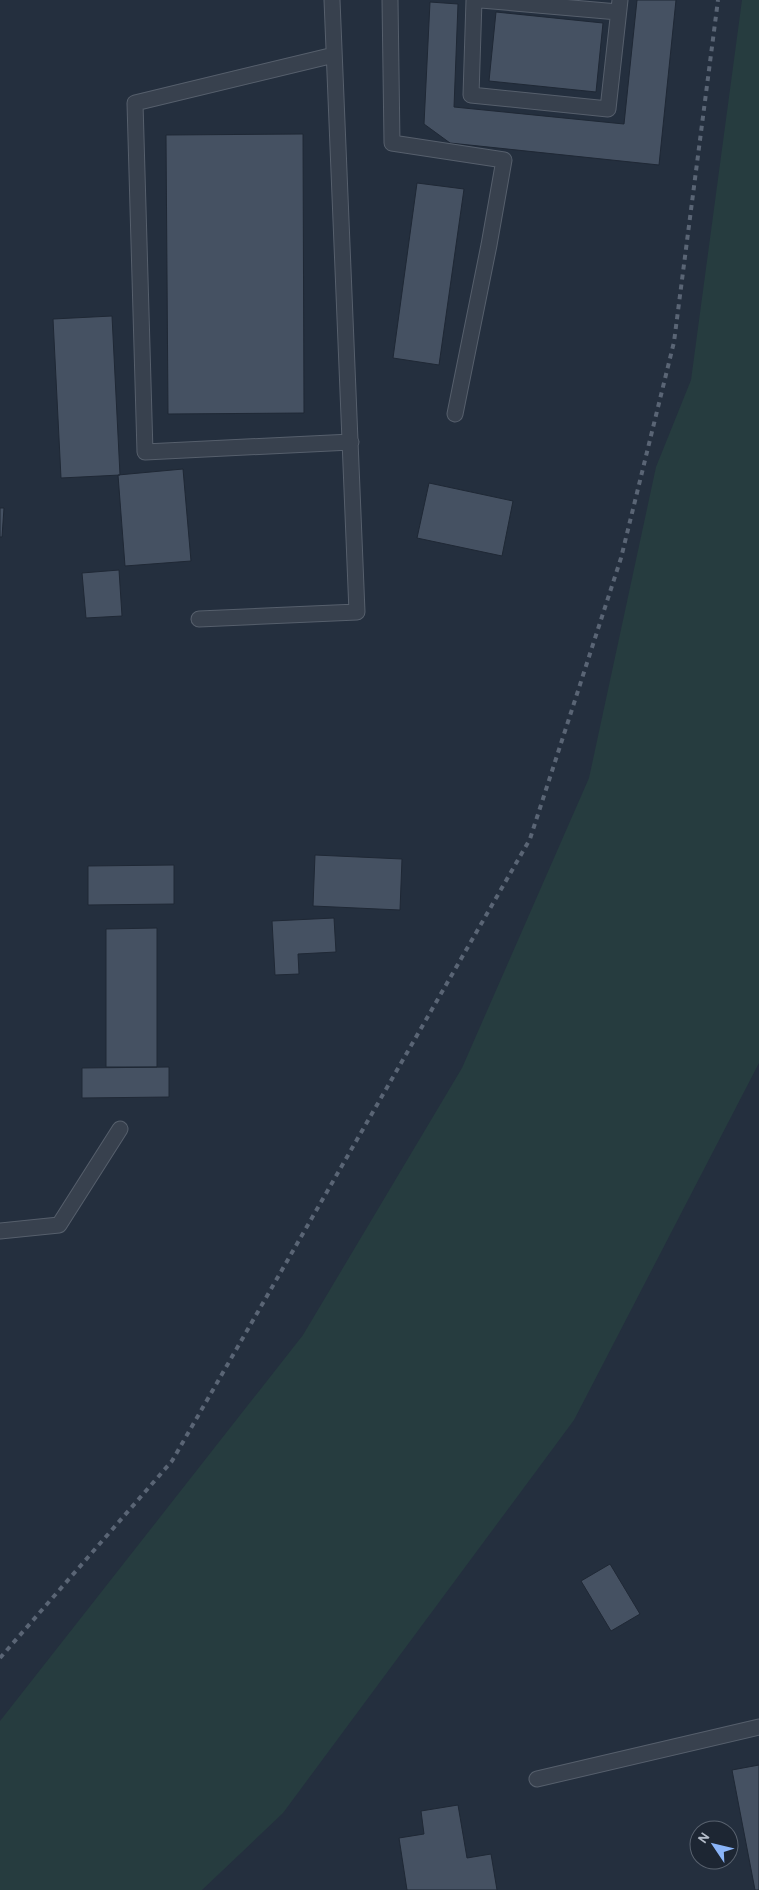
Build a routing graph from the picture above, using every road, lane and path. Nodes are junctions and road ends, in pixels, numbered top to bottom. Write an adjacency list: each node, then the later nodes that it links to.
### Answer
1 (332, 0): 6 (lane)
2 (390, 0): 7 (lane)
3 (474, 0): 5 (lane)
4 (481, 0): 5 (lane)
5 (619, 6)
6 (334, 54): 8 (lane); 8 (lane)
7 (455, 414)
8 (351, 442): 9 (lane)
9 (199, 619)
10 (120, 1129): 11 (lane)
11 (0, 1232)
12 (759, 1727): 13 (lane)
13 (537, 1779)

